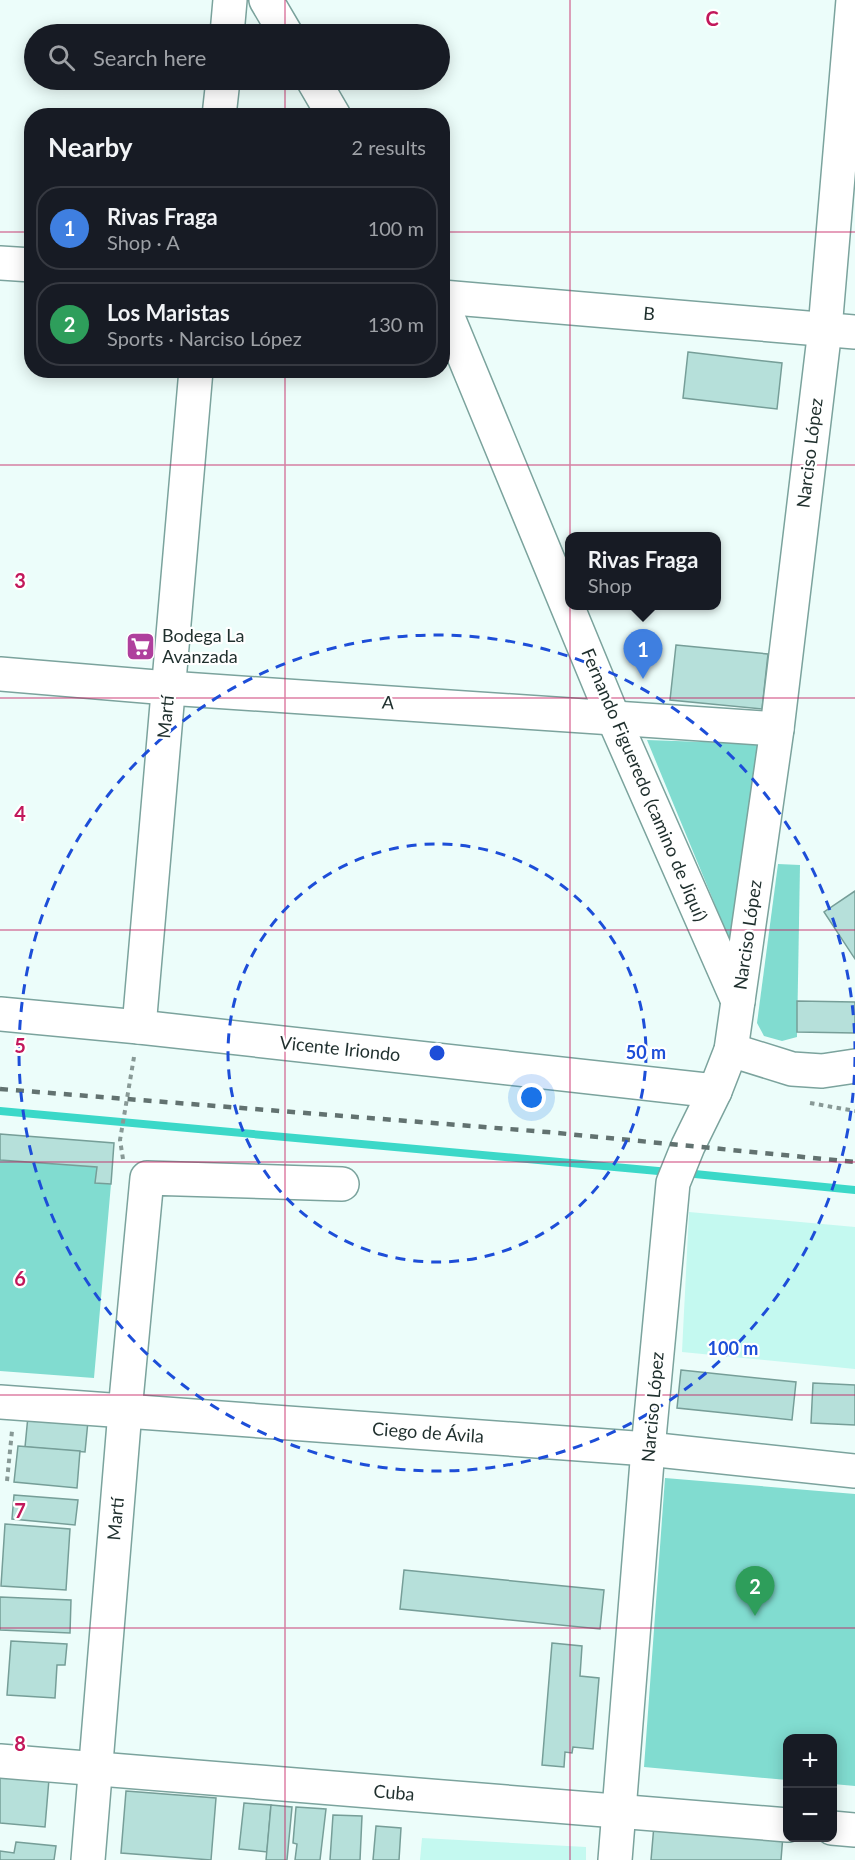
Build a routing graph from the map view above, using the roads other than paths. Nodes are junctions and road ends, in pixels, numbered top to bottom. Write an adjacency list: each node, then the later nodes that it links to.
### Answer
1 (230, 0): 4 (street)
2 (266, 0): 5 (street)
3 (853, 0): 14 (street, Narciso López)
4 (228, 24)
5 (280, 24)
6 (222, 90): 8 (street)
7 (319, 90): 9 (street)
8 (220, 108)
9 (329, 108)
10 (0, 263): 11 (street)
11 (24, 264)
12 (450, 298): 14 (street, B)
13 (450, 322): 16 (street, Fernando Figueredo (camino de Jiquí))
14 (840, 330): 21 (street, Narciso López)
15 (195, 378): 19 (street, Martí)
16 (565, 601)
17 (569, 610): 20 (street, Fernando Figueredo (camino de Jiquí))
18 (0, 674): 19 (street, A)
19 (168, 688): 20 (street, A); 24 (street, Martí)
20 (613, 717): 21 (street, A); 22 (street, Fernando Figueredo (camino de Jiquí))
21 (777, 729): 22 (street, Narciso López)
22 (738, 1001): 25 (street, Narciso López)
23 (0, 1014): 24 (street, Vicente Iriondo)
24 (139, 1027): 27 (street, Vicente Iriondo)
25 (730, 1050): 26 (street); 27 (street, Narciso López)
26 (855, 1066)
27 (715, 1091): 31 (street, Narciso López)
28 (342, 1184): 30 (street, Martí)
29 (7, 1402): 30 (street, Ciego de Ávila)
30 (125, 1411): 31 (street, Ciego de Ávila); 34 (street, Martí)
31 (648, 1449): 32 (street, Ciego de Ávila); 35 (street, Narciso López)
32 (855, 1471)
33 (0, 1761): 34 (street, Cuba)
34 (95, 1769): 35 (street, Cuba); 39 (street, Martí)
35 (619, 1811): 36 (street, Cuba); 40 (street, Narciso López)
36 (783, 1825)
37 (837, 1828): 38 (street)
38 (855, 1830)
39 (88, 1860)
40 (615, 1860)

